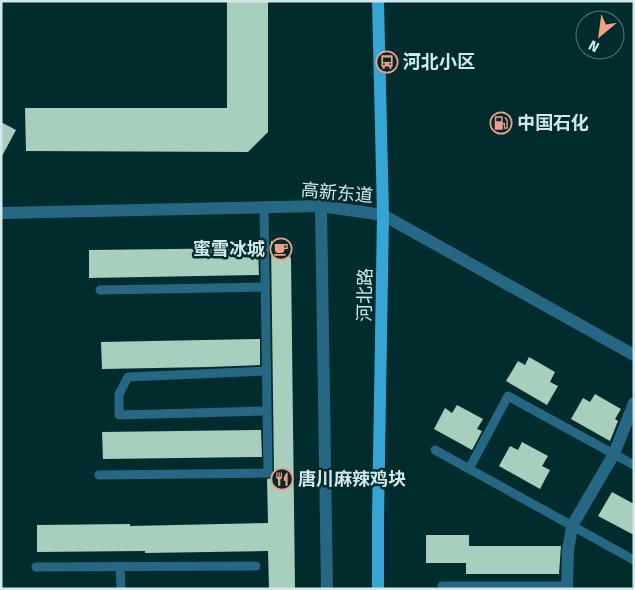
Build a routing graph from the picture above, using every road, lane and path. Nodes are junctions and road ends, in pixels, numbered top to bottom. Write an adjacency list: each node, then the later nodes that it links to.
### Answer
1 (378, 1): 5 (main road, 河北路)
2 (321, 206): 3 (street, 高新东道); 5 (street, 高新东道); 25 (street)
3 (264, 207): 4 (street, 高新东道); 6 (lane)
4 (1, 213)
5 (383, 215): 8 (street, 高新东道); 26 (main road, 河北路)
6 (265, 287): 7 (lane); 9 (lane)
7 (100, 290)
8 (634, 355)
9 (266, 371): 11 (lane); 11 (lane)
10 (634, 403): 13 (street)
11 (267, 411): 16 (lane)
12 (435, 450): 15 (lane)
13 (614, 454): 14 (lane); 15 (lane); 17 (street)
14 (634, 465)
15 (469, 468): 17 (lane)
16 (99, 475)
17 (572, 526): 18 (lane); 23 (street)
18 (634, 560)
19 (120, 566): 20 (lane); 21 (lane); 24 (lane)
20 (256, 566)
21 (36, 567)
22 (442, 586): 23 (lane)
23 (568, 587)
24 (120, 589)
25 (327, 589)
26 (378, 589)

